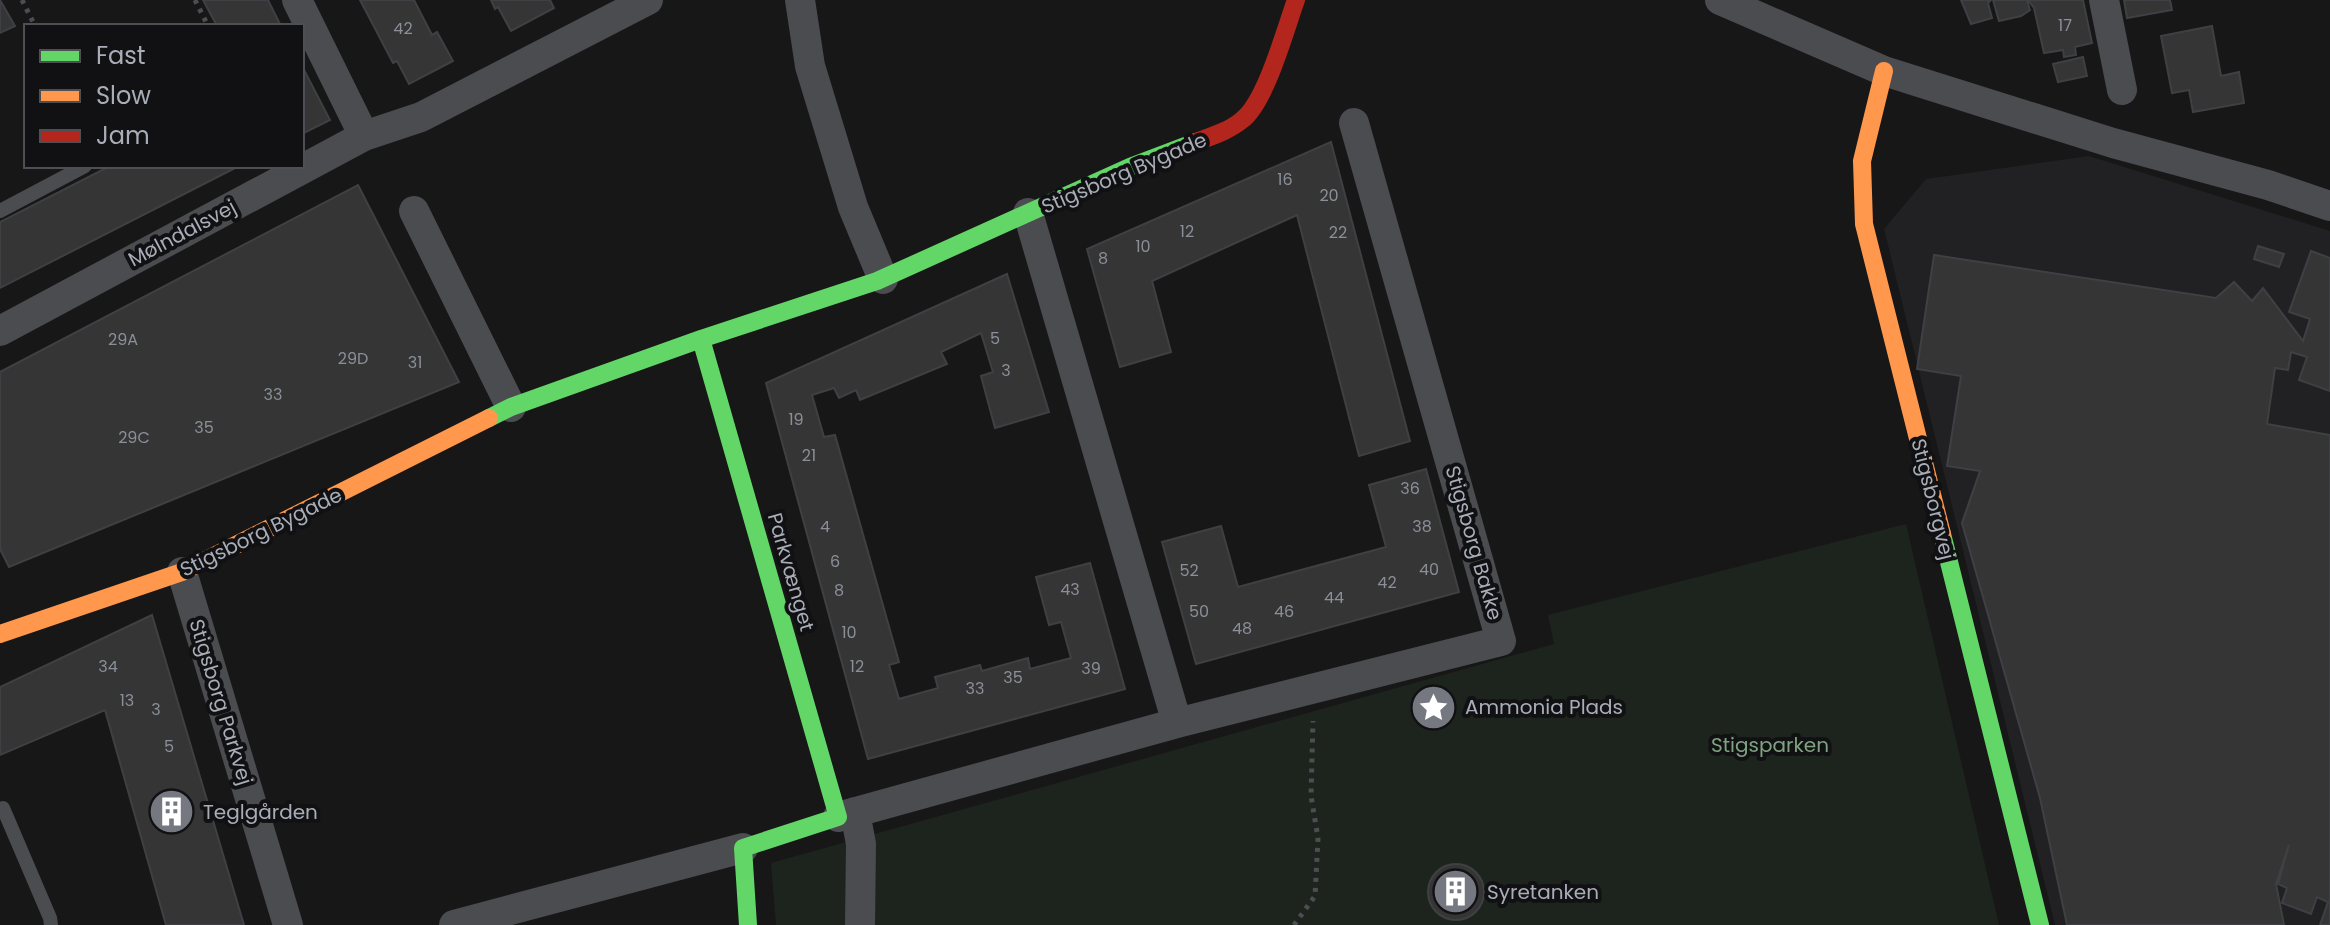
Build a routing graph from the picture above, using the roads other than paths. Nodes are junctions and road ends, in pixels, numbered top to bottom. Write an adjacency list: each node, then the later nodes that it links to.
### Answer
1 (297, 0): 11 (street)
2 (648, 0): 11 (street, Mølndalsvej)
3 (800, 0): 17 (street)
4 (1296, 0): 16 (street, Stigsborg Bygade)
5 (1720, 0): 7 (street)
6 (2104, 0): 9 (street)
7 (1758, 8): 8 (street)
8 (1884, 71): 13 (street); 32 (street, Stigsborgvej)
9 (2122, 90)
10 (1354, 123): 23 (street, Stigsborg Bakke)
11 (364, 136): 18 (street, Mølndalsvej)
12 (81, 168): 14 (lane)
13 (2330, 206)
14 (0, 211)
15 (414, 211): 20 (street)
16 (1028, 213): 17 (street, Stigsborg Bygade); 23 (street)
17 (883, 279): 19 (street, Stigsborg Bygade)
18 (0, 331)
19 (701, 339): 20 (street, Stigsborg Bygade); 25 (street, Parkvænget)
20 (511, 407): 21 (street, Stigsborg Bygade)
21 (182, 572): 22 (street, Stigsborg Bygade); 28 (street, Stigsborg Parkvej)
22 (0, 634)
23 (1177, 723): 25 (street, Stigsborg Bakke)
24 (3, 808): 27 (lane)
25 (847, 814): 26 (street); 31 (street)
26 (743, 848): 29 (street); 30 (street)
27 (51, 925)
28 (288, 925)
29 (454, 925)
30 (748, 925)
31 (860, 925)
32 (2040, 925)

